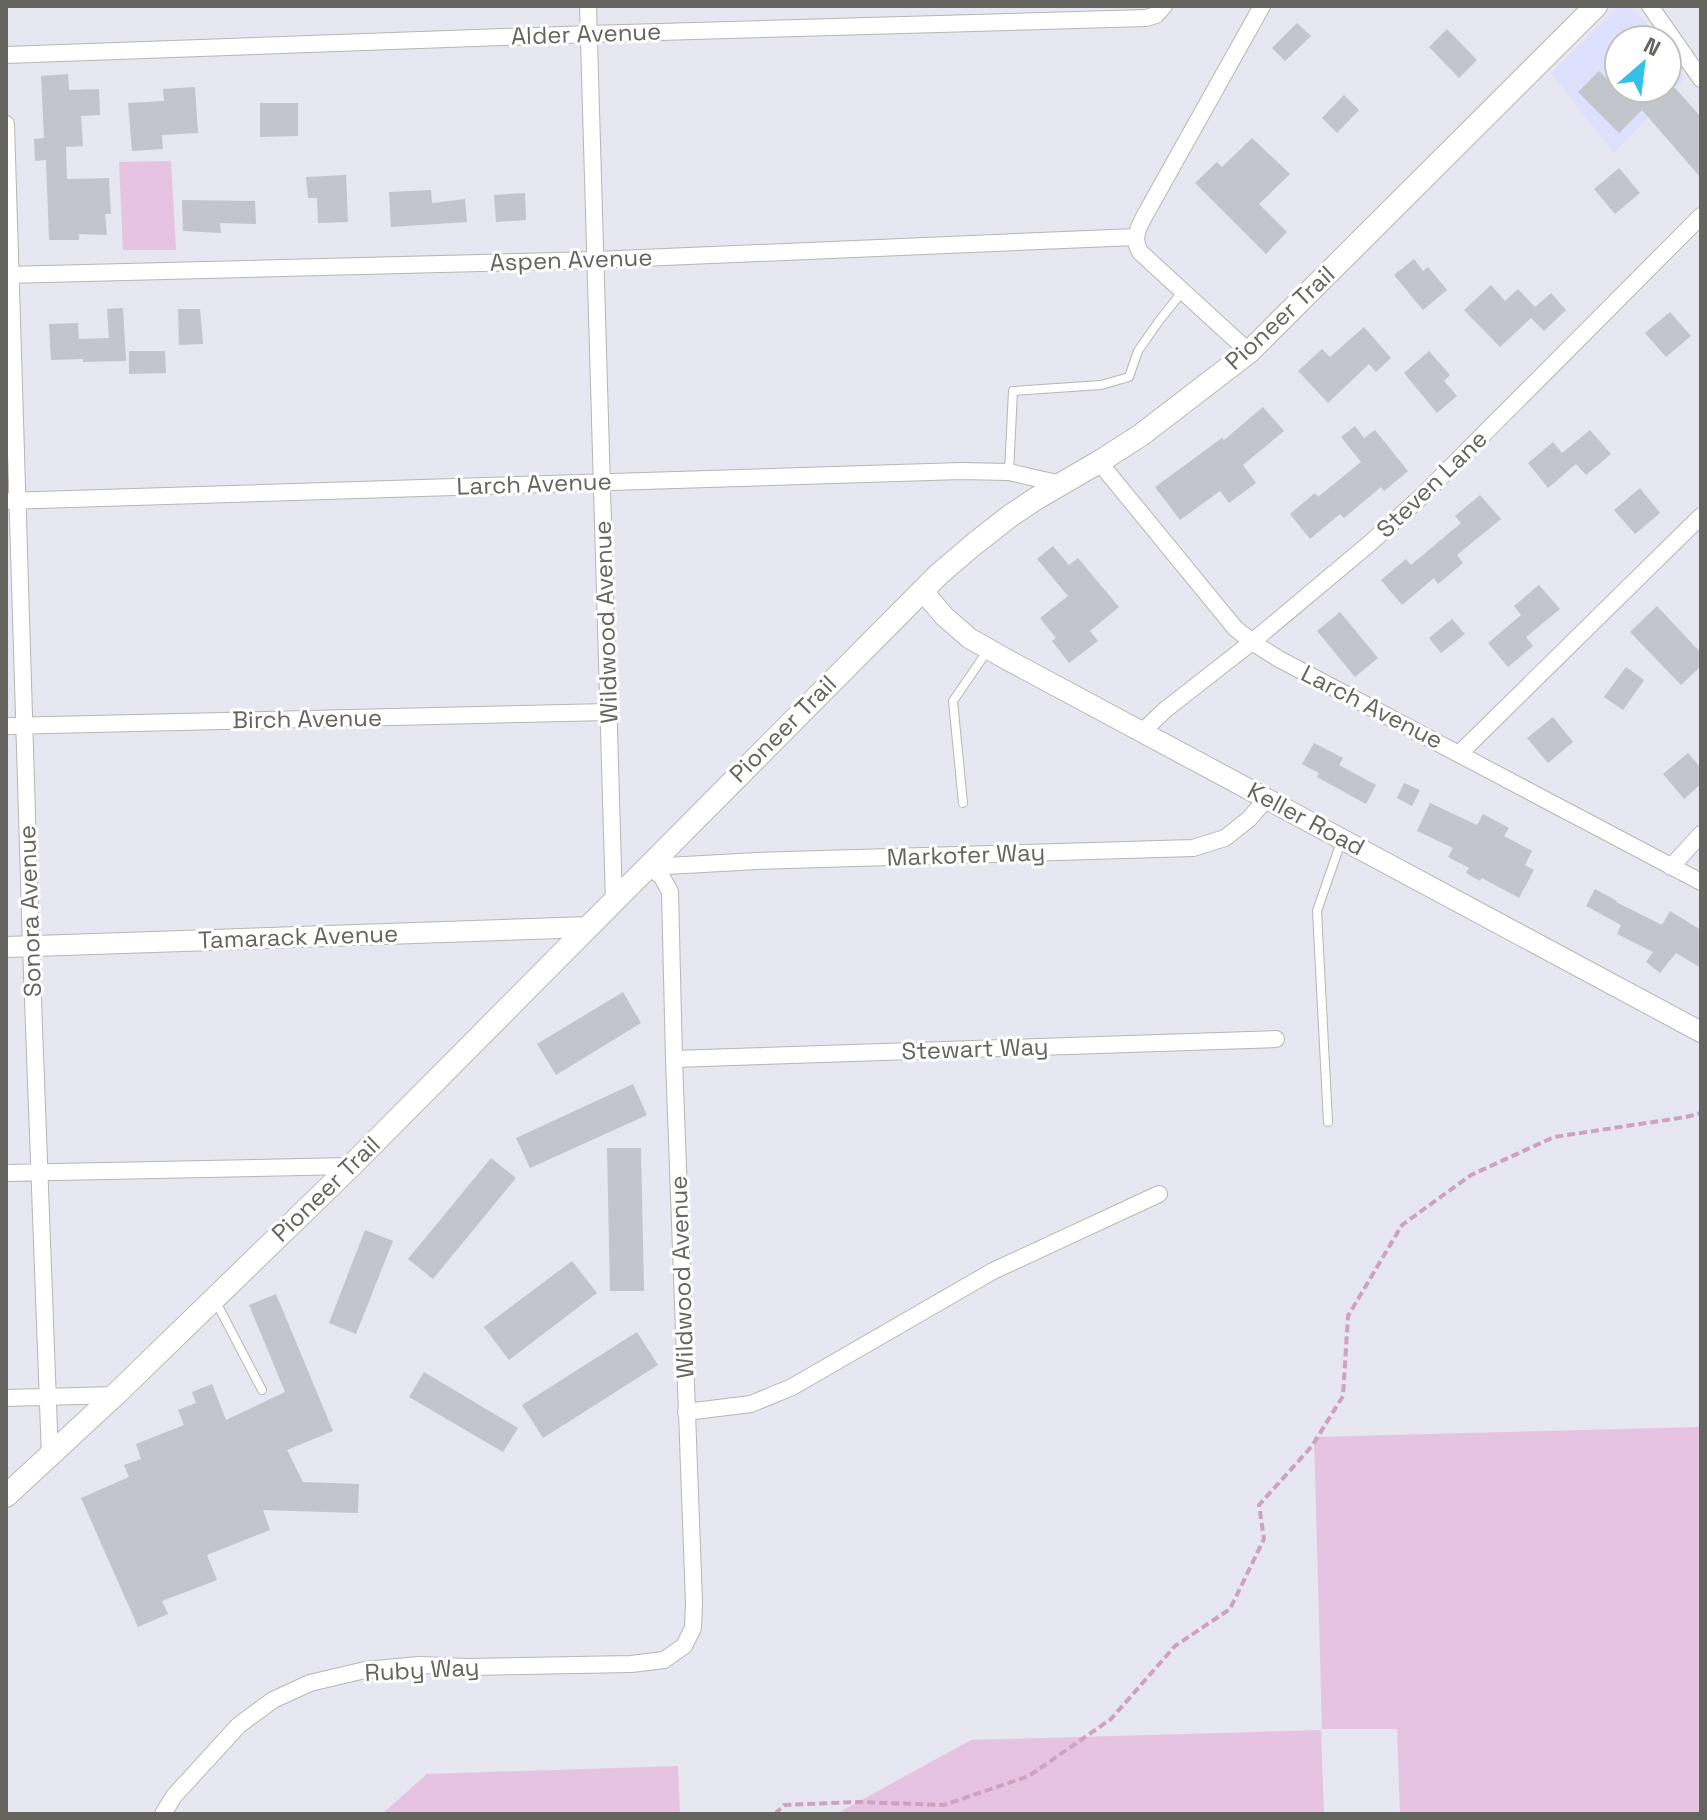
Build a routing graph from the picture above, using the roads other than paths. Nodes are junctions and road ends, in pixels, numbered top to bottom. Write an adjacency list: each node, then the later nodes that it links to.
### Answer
1 (588, 6): 7 (street, Wildwood Avenue)
2 (1262, 6): 13 (street)
3 (1596, 6): 17 (main road, Pioneer Trail)
4 (1650, 6): 6 (street)
5 (1164, 7): 7 (street, Alder Avenue)
6 (1660, 24)
7 (589, 34): 8 (street, Alder Avenue); 14 (street, Wildwood Avenue)
8 (6, 55)
9 (1683, 57): 10 (street)
10 (1701, 79)
11 (6, 124): 15 (street, Sonora Avenue)
12 (1701, 216): 25 (street, Steven Lane)
13 (1135, 237): 14 (street, Aspen Avenue); 16 (street)
14 (595, 260): 15 (street, Aspen Avenue); 20 (street, Wildwood Avenue)
15 (8, 275): 22 (street, Sonora Avenue)
16 (1182, 292): 17 (street); 19 (lane)
17 (1249, 352): 18 (main road, Pioneer Trail)
18 (1099, 462): 21 (main road, Pioneer Trail); 25 (street, Larch Avenue)
19 (1009, 472): 20 (street, Larch Avenue); 21 (street, Larch Avenue)
20 (602, 482): 22 (street, Larch Avenue); 27 (street, Wildwood Avenue)
21 (1061, 484): 24 (main road, Pioneer Trail)
22 (12, 501): 29 (street, Sonora Avenue)
23 (1701, 516): 31 (street)
24 (922, 590): 26 (street, Keller Road); 36 (main road, Pioneer Trail)
25 (1252, 642): 30 (street, Steven Lane); 31 (street, Larch Avenue)
26 (988, 649): 30 (street, Keller Road); 33 (lane)
27 (609, 712): 29 (street, Birch Avenue); 39 (street, Wildwood Avenue)
28 (6, 726): 29 (street, Birch Avenue)
29 (24, 726): 41 (street, Sonora Avenue)
30 (1143, 731): 32 (street, Keller Road)
31 (1460, 753): 37 (street, Larch Avenue)
32 (1267, 798): 35 (street, Keller Road); 36 (street, Markofer Way)
33 (963, 803)
34 (1701, 834): 37 (street)
35 (1342, 839): 43 (street, Keller Road); 46 (lane)
36 (649, 867): 39 (main road, Pioneer Trail); 45 (street, Wildwood Avenue)
37 (1671, 867): 38 (street, Larch Avenue)
38 (1701, 882)
39 (614, 902): 40 (main road, Pioneer Trail)
40 (589, 927): 41 (street, Tamarack Avenue); 47 (main road, Pioneer Trail)
41 (31, 946): 42 (street, Tamarack Avenue); 48 (street, Sonora Avenue)
42 (6, 947)
43 (1701, 1032)
44 (1276, 1039): 45 (street, Stewart Way)
45 (674, 1059): 56 (street, Wildwood Avenue)
46 (1328, 1122)
47 (351, 1166): 48 (street); 51 (main road, Pioneer Trail)
48 (39, 1172): 49 (street); 54 (street, Sonora Avenue)
49 (6, 1173)
50 (1159, 1194): 56 (street)
51 (213, 1298): 52 (lane); 53 (main road, Pioneer Trail)
52 (262, 1390)
53 (115, 1395): 54 (street); 57 (main road, Pioneer Trail)
54 (47, 1397): 55 (street); 57 (street, Sonora Avenue)
55 (6, 1398)
56 (686, 1412): 59 (street, Wildwood Avenue)
57 (50, 1457): 58 (main road, Pioneer Trail)
58 (6, 1496)
59 (684, 1646): 60 (street, Ruby Way)
60 (163, 1814)

